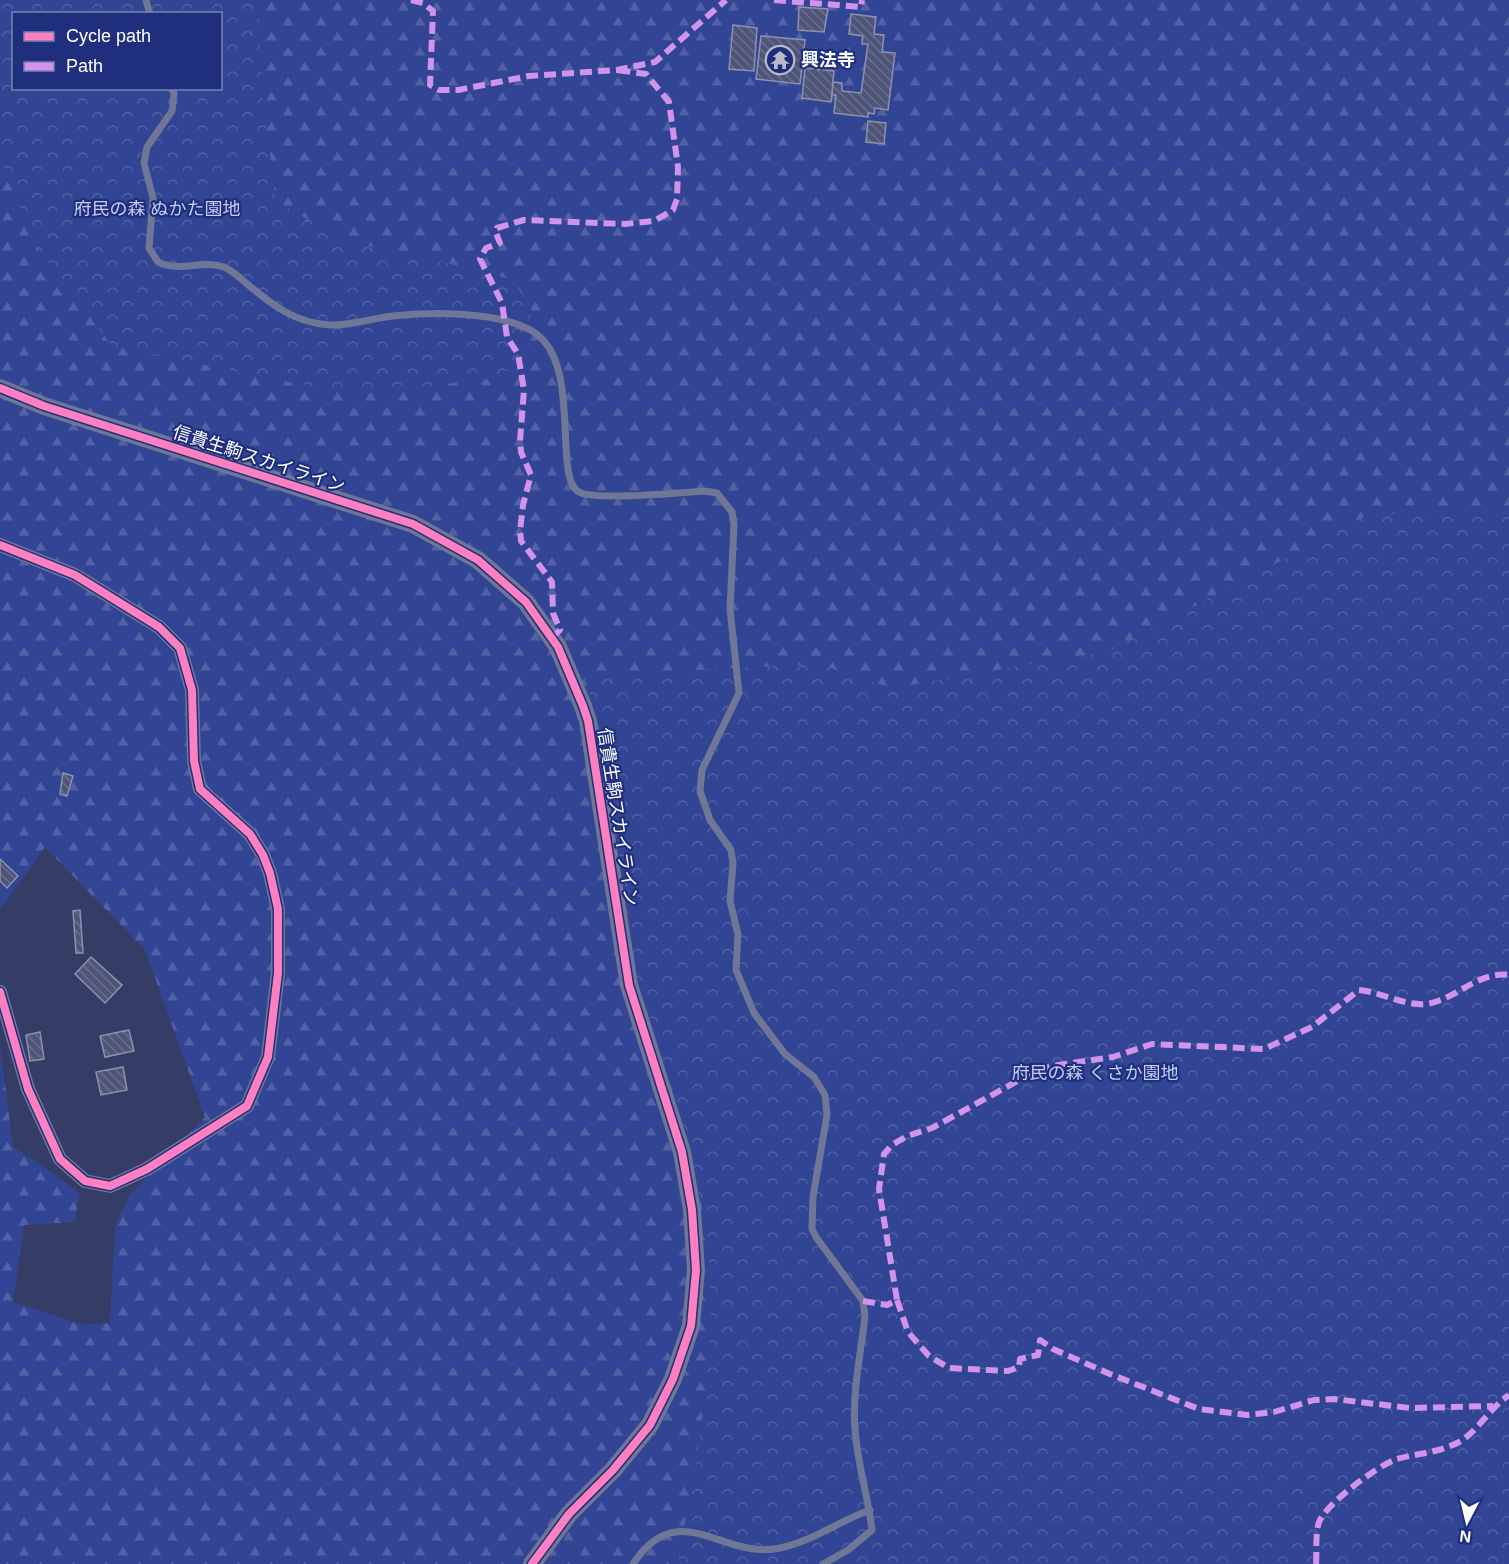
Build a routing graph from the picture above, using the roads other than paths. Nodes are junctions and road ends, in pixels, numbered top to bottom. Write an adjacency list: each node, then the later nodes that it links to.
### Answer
1 (172, 90): 5 (lane)
2 (0, 388): 6 (street, 信貴生駒スカイライン)
3 (0, 545): 4 (street)
4 (0, 992)
5 (870, 1510): 7 (lane); 8 (lane)
6 (532, 1564)
7 (633, 1564)
8 (822, 1564)

